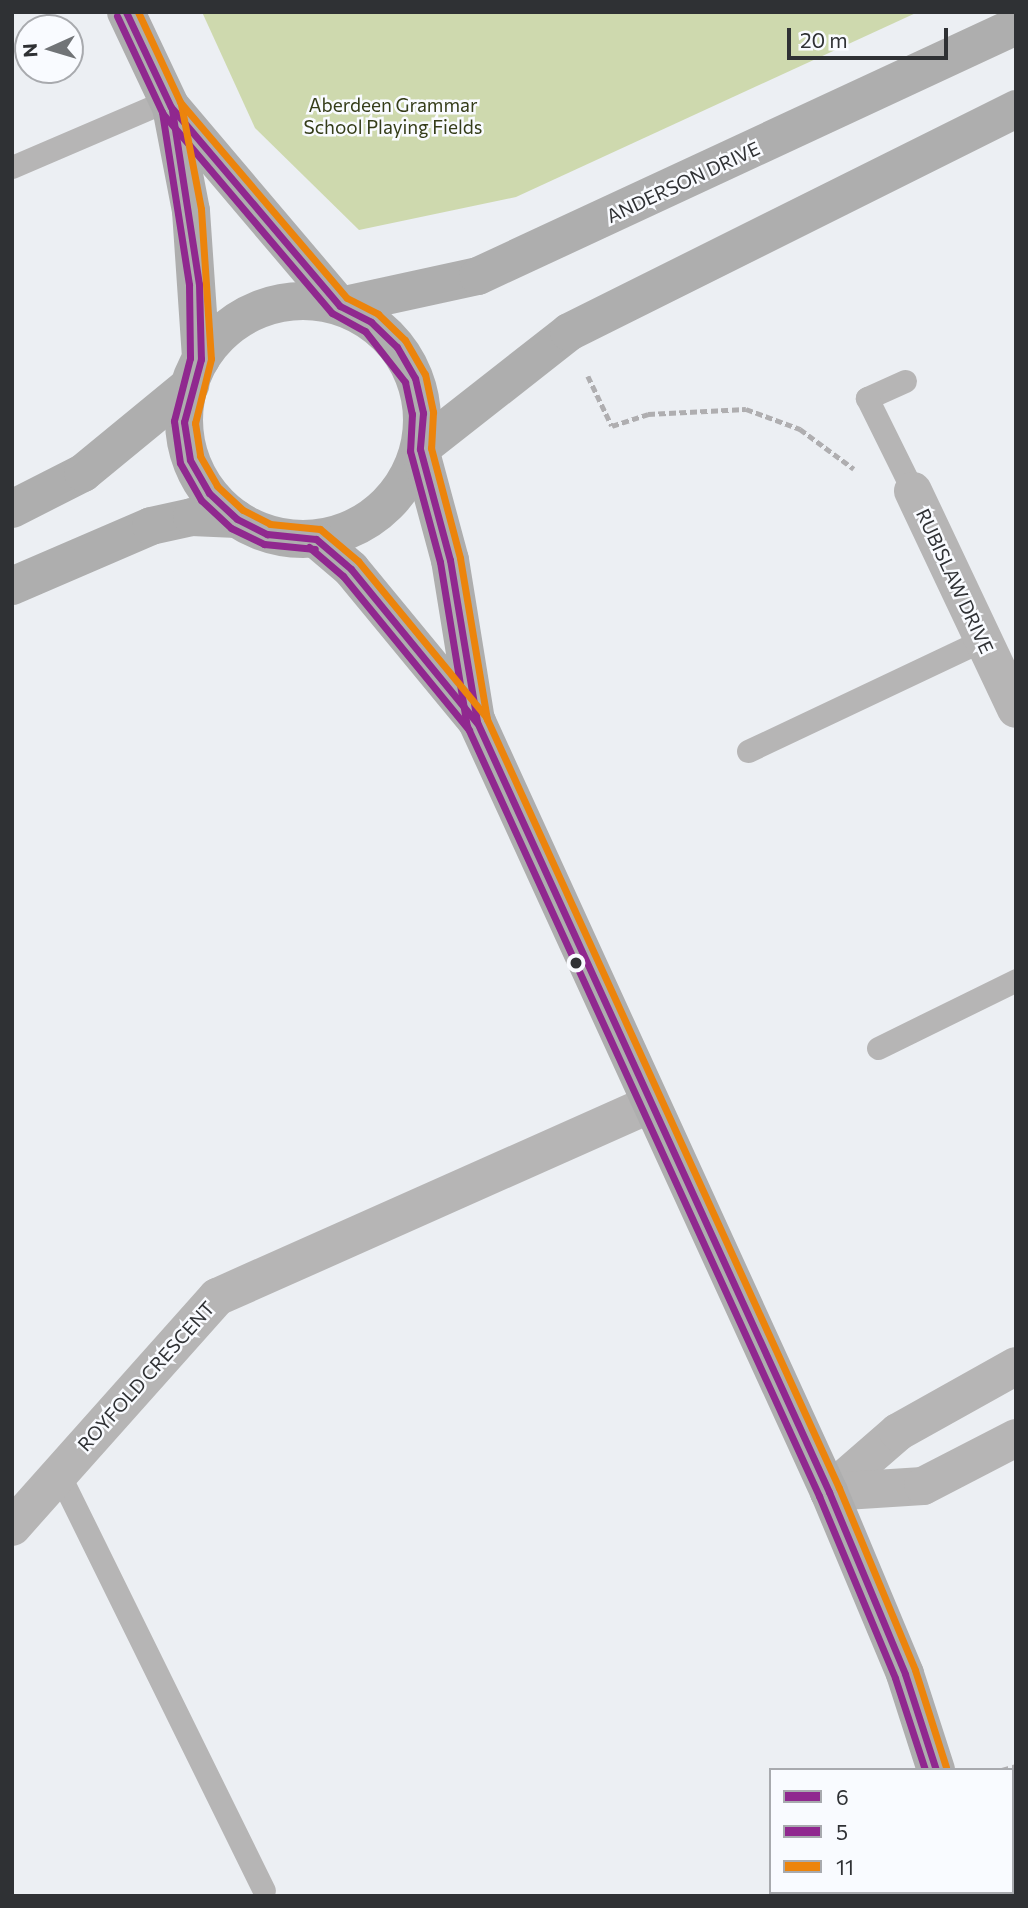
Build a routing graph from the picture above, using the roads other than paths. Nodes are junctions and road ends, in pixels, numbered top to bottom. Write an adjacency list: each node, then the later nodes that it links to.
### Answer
1 (126, 12): 3 (main road)
2 (1016, 26): 6 (main road, ANDERSON DRIVE)
3 (170, 104): 5 (lane); 6 (main road); 7 (main road)
4 (1016, 109): 9 (main road)
5 (12, 167)
6 (340, 306): 7 (main road); 9 (main road)
7 (195, 372): 11 (main road); 12 (main road)
8 (905, 381): 10 (lane)
9 (420, 449): 13 (main road); 17 (main road)
10 (913, 491): 15 (street, RUBISLAW DRIVE)
11 (12, 509)
12 (237, 519): 13 (main road); 14 (main road)
13 (316, 539): 17 (main road)
14 (12, 586)
15 (983, 640): 16 (street, RUBISLAW DRIVE); 18 (lane)
16 (1016, 709)
17 (477, 722): 21 (main road)
18 (748, 751)
19 (1016, 980): 20 (lane)
20 (878, 1048)
21 (649, 1105): 24 (street, ROYFOLD CRESCENT); 25 (main road)
22 (1016, 1366): 25 (street)
23 (1016, 1438): 25 (street)
24 (59, 1475): 26 (street, ROYFOLD CRESCENT); 28 (lane)
25 (829, 1492): 27 (main road)
26 (12, 1527)
27 (935, 1768)
28 (264, 1890)

